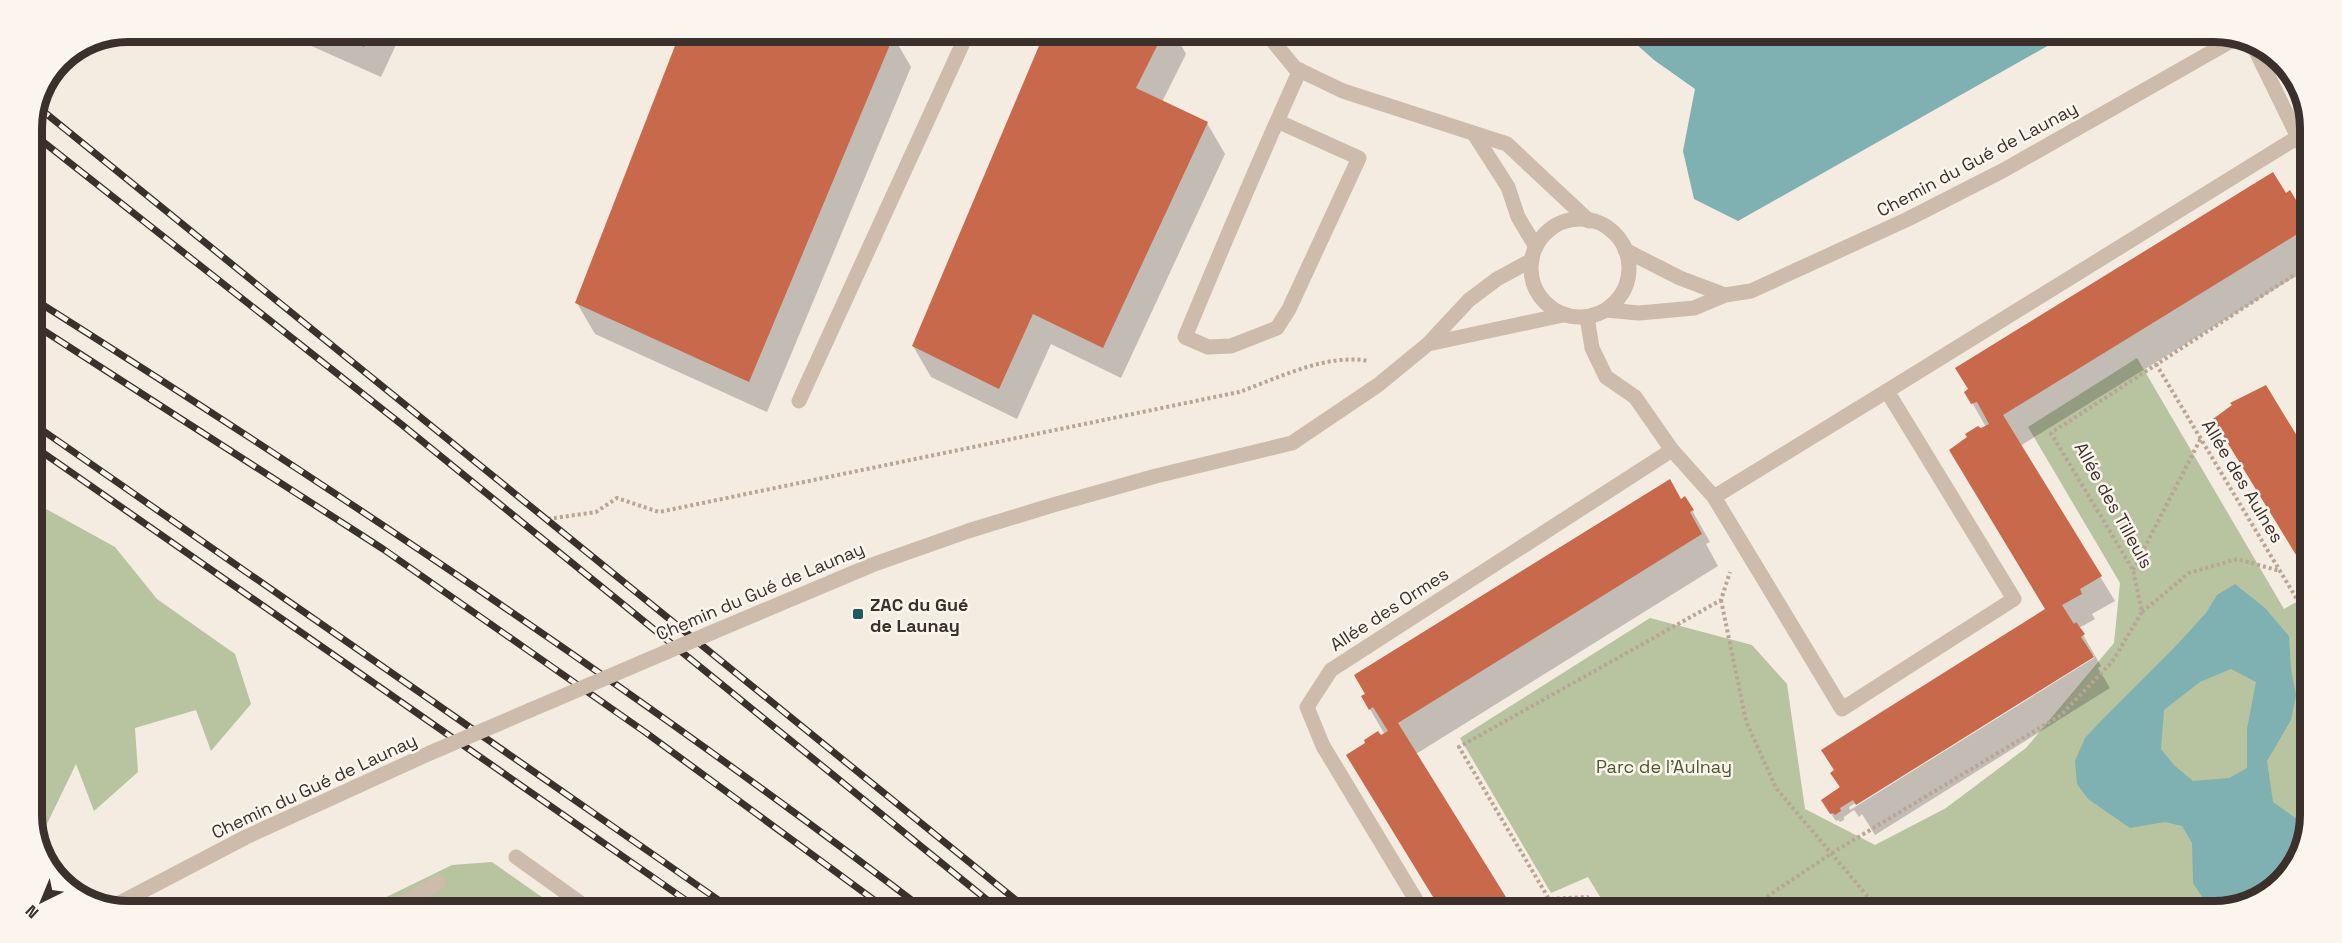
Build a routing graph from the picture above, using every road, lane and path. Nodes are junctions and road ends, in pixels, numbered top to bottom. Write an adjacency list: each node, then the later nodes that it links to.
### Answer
1 (963, 42): 22 (street)
2 (1274, 42): 5 (street)
3 (2222, 43): 14 (street, Chemin du Gué de Launay)
4 (2258, 54): 8 (street)
5 (1300, 70): 6 (street); 7 (street)
6 (1277, 121): 6 (street)
7 (1474, 134): 10 (street); 12 (street)
8 (2298, 137): 9 (street); 21 (street)
9 (2300, 141)
10 (1589, 220): 11 (street); 12 (street)
11 (1625, 250): 14 (street); 15 (street)
12 (1534, 253): 16 (street); 18 (street, Chemin du Gué de Launay)
13 (2300, 277): 19 (path, Allée des Tilleuls)
14 (1725, 295): 15 (street, Chemin du Gué de Launay)
15 (1606, 310): 17 (street)
16 (1563, 315): 17 (street); 18 (street, Chemin du Gué de Launay)
17 (1587, 317): 24 (street)
18 (1428, 344): 20 (street, Chemin du Gué de Launay)
19 (2156, 364): 23 (path, Allée des Aulnes); 28 (path, Allée des Tilleuls)
20 (1401, 367): 26 (path); 36 (street, Chemin du Gué de Launay, bridge)
21 (1887, 391): 25 (street); 27 (street)
22 (799, 401)
23 (2200, 438): 28 (path); 29 (path, Allée des Aulnes)
24 (1671, 450): 25 (street); 39 (street, Allée des Ormes)
25 (1714, 497): 27 (street)
26 (548, 519)
27 (1739, 540): 30 (path)
28 (2133, 570): 32 (path, Allée des Tilleuls)
29 (2281, 571): 31 (path, Allée des Aulnes); 32 (path)
30 (1721, 600): 33 (path); 40 (path)
31 (2300, 600)
32 (2142, 612): 33 (path)
33 (1832, 853): 41 (path); 42 (path)
34 (516, 857): 38 (street)
35 (438, 883): 37 (street)
36 (124, 901)
37 (405, 901)
38 (576, 901)
39 (1417, 901)
40 (1589, 901)
41 (1760, 901)
42 (1877, 901)

